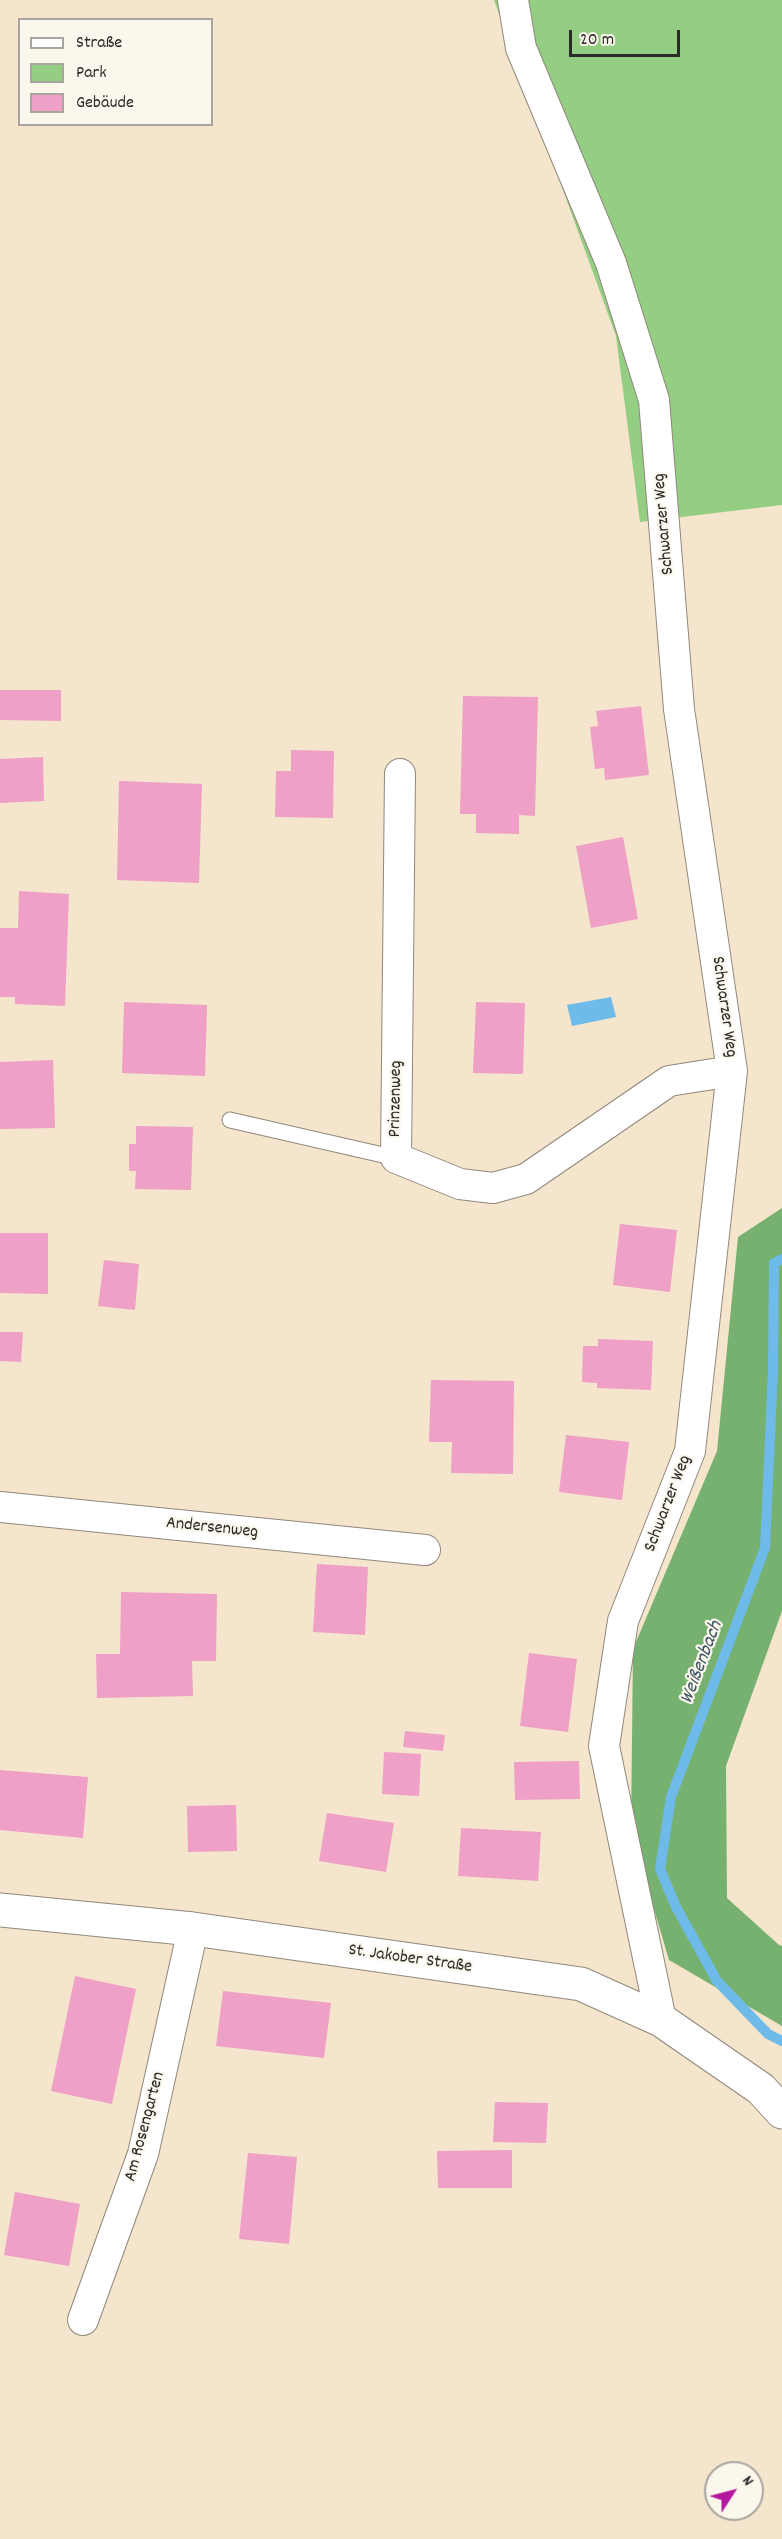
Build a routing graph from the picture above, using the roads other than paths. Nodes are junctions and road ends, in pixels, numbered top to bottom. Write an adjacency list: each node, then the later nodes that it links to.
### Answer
1 (513, 0): 3 (street, Schwarzer Weg)
2 (400, 774): 5 (street, Prinzenweg)
3 (732, 1071): 5 (street, Prinzenweg); 10 (street, Schwarzer Weg)
4 (230, 1120): 5 (lane)
5 (396, 1158)
6 (0, 1507): 7 (street, Andersenweg)
7 (425, 1550)
8 (0, 1910): 9 (main road, St. Jakober Straße)
9 (193, 1929): 10 (main road, St. Jakober Straße); 12 (street, Am Rosengarten)
10 (661, 2020): 11 (main road, St. Jakober Straße)
11 (782, 2112)
12 (83, 2320)

